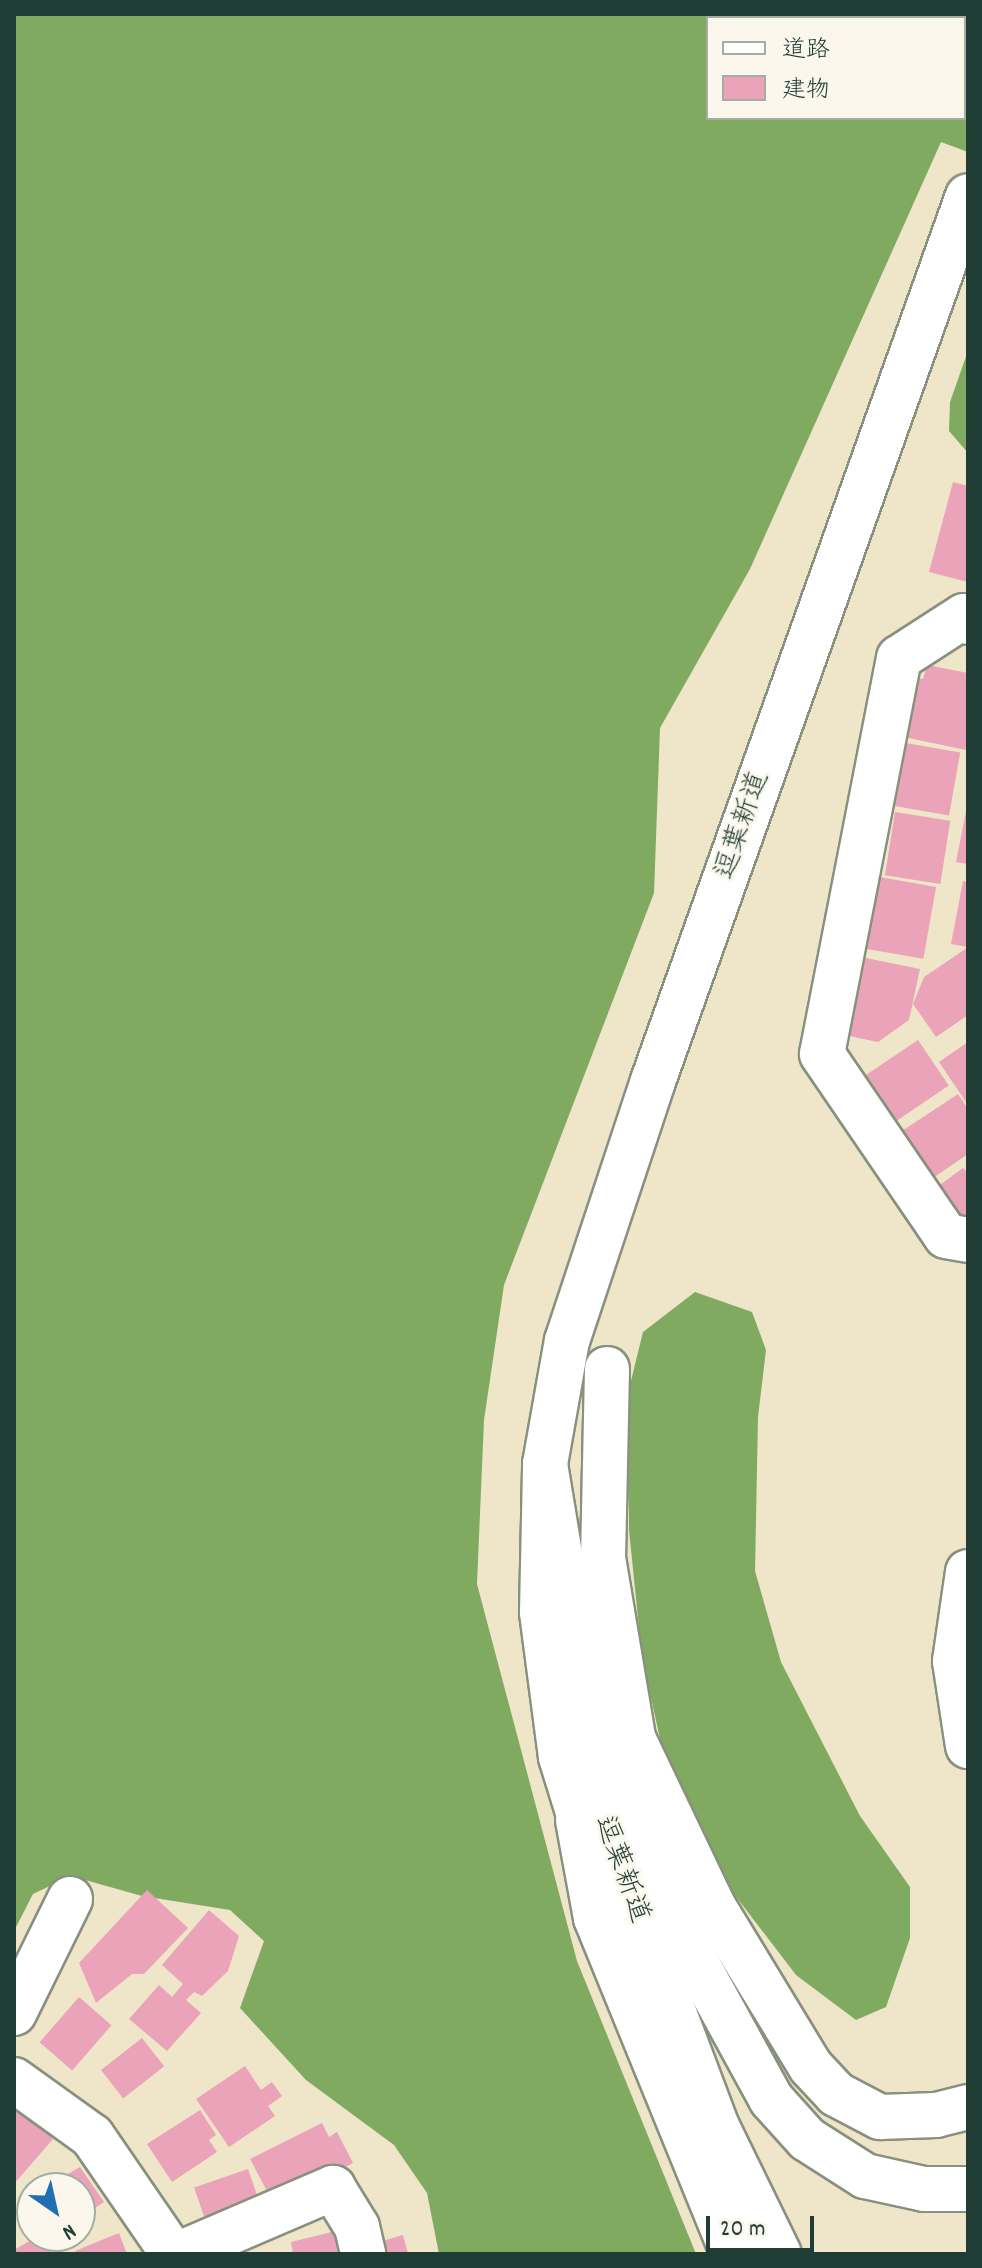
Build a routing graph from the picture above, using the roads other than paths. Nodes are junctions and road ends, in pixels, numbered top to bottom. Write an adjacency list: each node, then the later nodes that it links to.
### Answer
1 (968, 196): 5 (main road, 逗葉新道)
2 (968, 622): 3 (main road)
3 (968, 1240)
4 (607, 1369): 12 (main road)
5 (545, 1464): 8 (main road, 逗葉新道); 13 (main road); 19 (main road, 逗葉新道)
6 (968, 1572): 7 (main road)
7 (968, 1746)
8 (578, 1820): 17 (main road); 18 (main road, 逗葉新道)
9 (70, 1899): 10 (main road)
10 (14, 2013)
11 (14, 2080): 14 (main road)
12 (968, 2107)
13 (968, 2189)
14 (173, 2254)
15 (179, 2254): 16 (main road)
16 (363, 2254)
17 (733, 2254)
18 (753, 2254)
19 (779, 2254)

